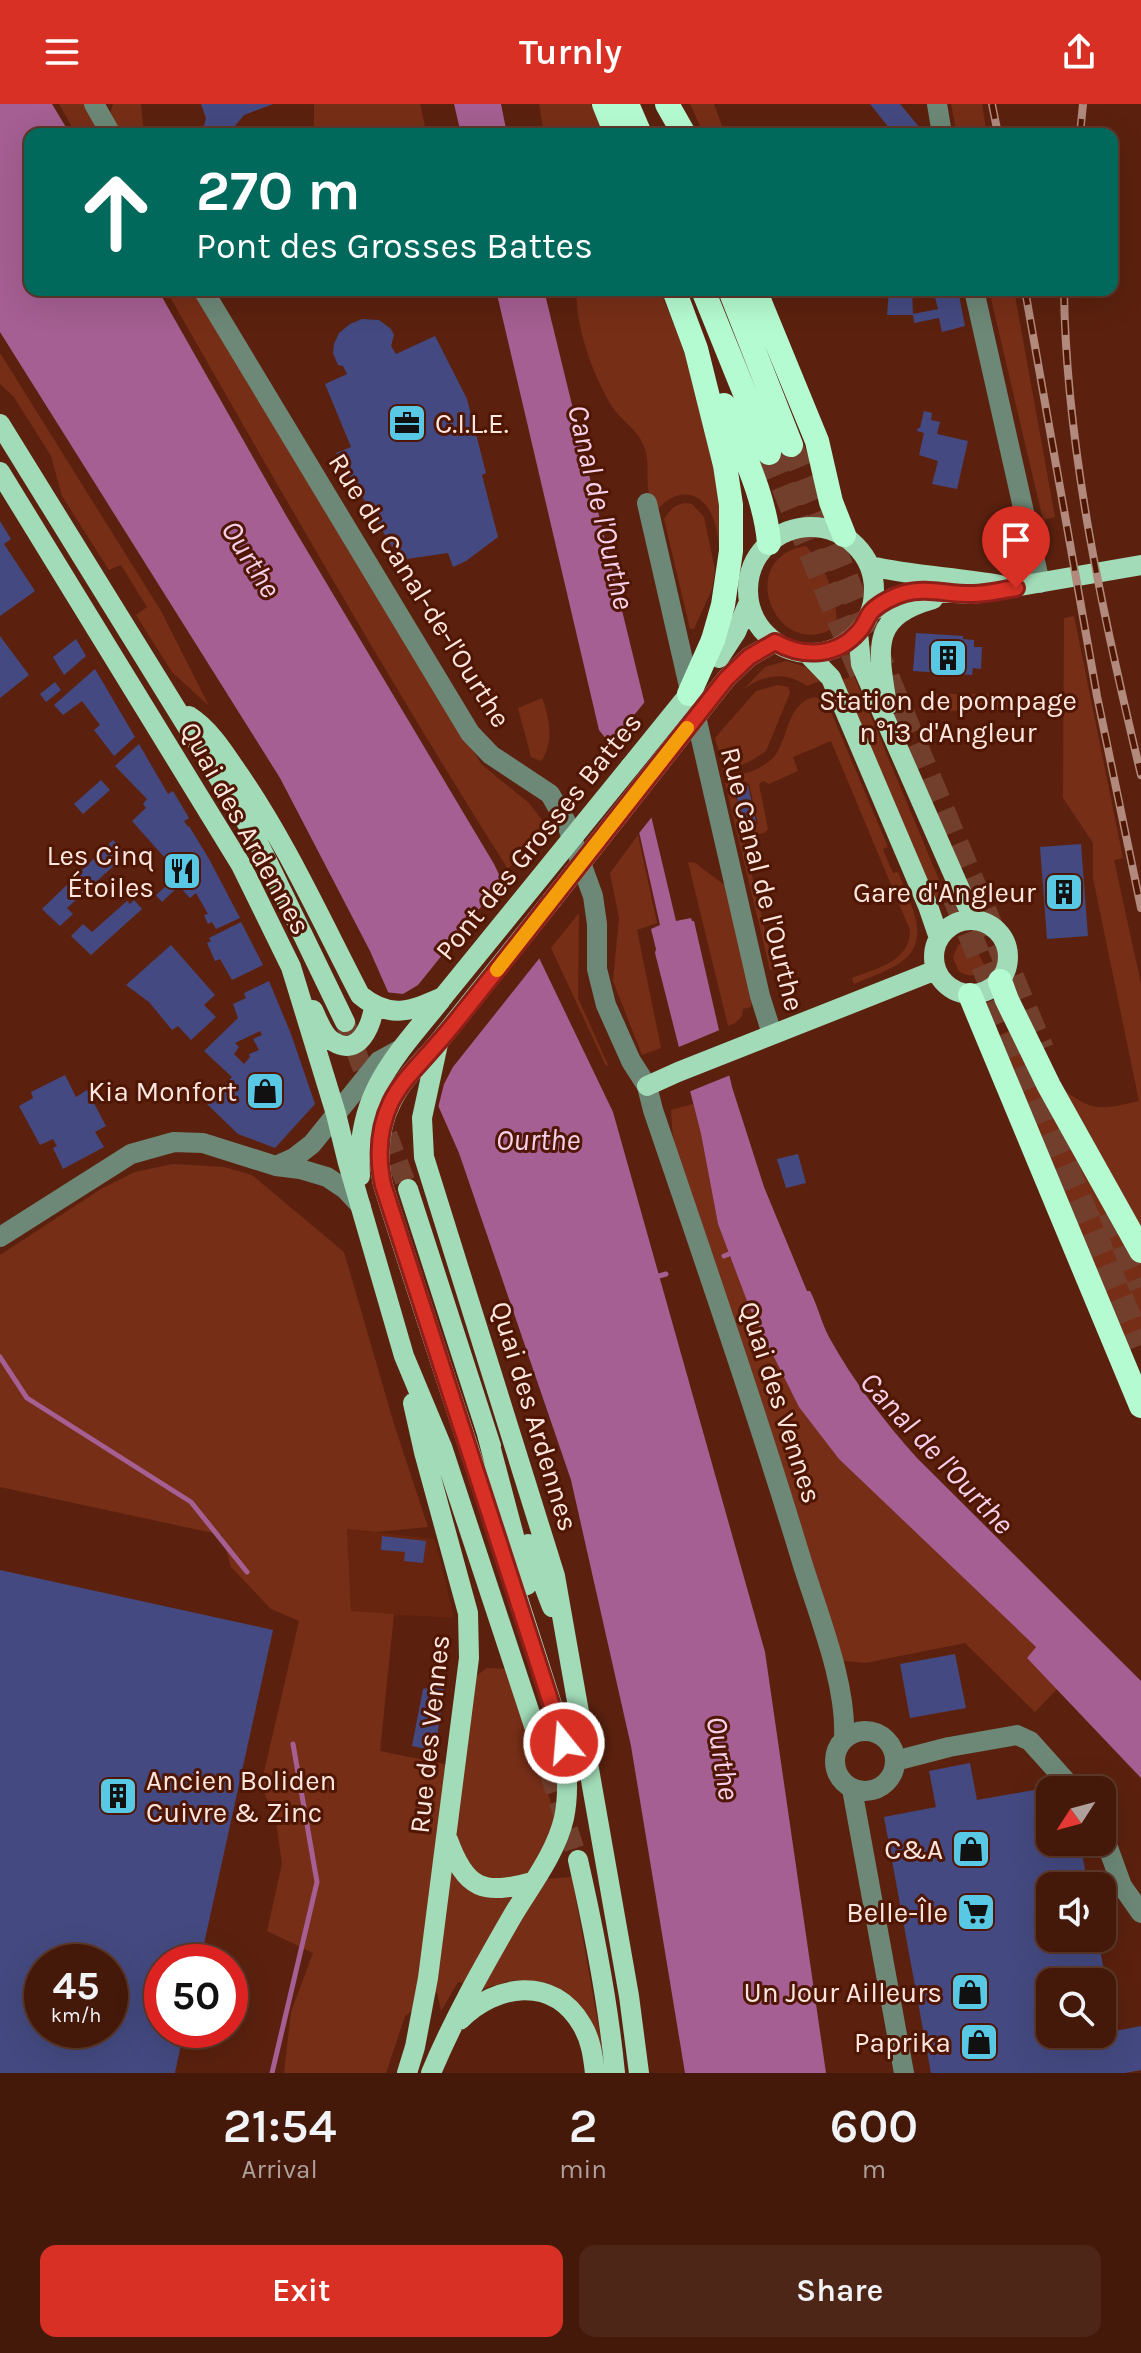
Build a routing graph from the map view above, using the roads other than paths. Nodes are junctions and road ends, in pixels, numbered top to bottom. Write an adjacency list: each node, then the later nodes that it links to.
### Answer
1 (94, 104): 7 (street)
2 (604, 104): 8 (highway)
3 (627, 104): 9 (highway)
4 (654, 104): 10 (highway)
5 (667, 104): 11 (highway)
6 (937, 104): 12 (street)
7 (108, 128)
8 (614, 128)
9 (637, 128)
10 (664, 128)
11 (681, 128)
12 (941, 128)
13 (207, 296): 51 (street, Rue du Canal-de-l'Ourthe)
14 (676, 296): 19 (highway)
15 (706, 296): 16 (highway)
16 (732, 296)
17 (757, 296): 23 (highway)
18 (975, 296): 27 (street)
19 (696, 349): 24 (highway); 34 (highway)
20 (0, 425): 37 (main road, Quai des Ardennes)
21 (0, 472): 41 (main road, Quai des Ardennes)
22 (647, 503): 48 (street, Rue Canal de l'Ourthe)
23 (844, 535): 24 (main road); 26 (main road)
24 (769, 543): 30 (main road)
25 (1141, 565): 27 (main road)
26 (870, 566): 28 (main road); 31 (main road)
27 (1040, 583): 28 (main road)
28 (1016, 588): 29 (main road)
29 (951, 593): 31 (main road); 38 (main road)
30 (749, 602): 33 (main road); 34 (main road)
31 (871, 612): 32 (main road)
32 (858, 633): 35 (main road); 38 (main road)
33 (775, 642): 35 (main road); 49 (main road, Pont des Grosses Battes, bridge)
34 (716, 649): 36 (highway, bridge)
35 (807, 653): 40 (main road)
36 (689, 694): 45 (main road, Pont des Grosses Battes, bridge)
37 (177, 709): 46 (main road); 47 (main road, Quai des Ardennes)
38 (890, 729): 39 (main road)
39 (973, 919): 40 (main road); 43 (main road)
40 (939, 938): 42 (main road)
41 (291, 967): 46 (main road); 52 (main road, Quai des Ardennes)
42 (936, 970): 44 (main road); 48 (main road)
43 (1000, 981): 44 (main road); 58 (highway)
44 (970, 995): 60 (highway)
45 (443, 997): 46 (main road); 50 (main road, Pont des Grosses Battes)
46 (374, 1007)
47 (345, 1022)
48 (772, 1034): 51 (main road)
49 (438, 1044): 53 (main road, Pont des Grosses Battes); 64 (main road, Pont des Grosses Battes)
50 (401, 1049): 52 (street); 56 (main road, Pont des Grosses Battes)
51 (647, 1086): 63 (street, Quai des Vennes)
52 (336, 1114): 54 (street); 56 (main road, Quai des Ardennes)
53 (424, 1157): 62 (main road, Quai des Ardennes)
54 (276, 1166): 56 (street); 57 (street)
55 (408, 1189): 61 (main road, Quai des Ardennes)
56 (361, 1206): 59 (main road, Quai des Ardennes)
57 (0, 1237)
58 (1141, 1251)
59 (404, 1356): 65 (main road, Quai des Ardennes); 69 (main road, Rue des Vennes)
60 (1141, 1406)
61 (487, 1434): 62 (main road, Quai des Ardennes); 64 (main road)
62 (567, 1648): 79 (main road, Quai des Ardennes)
63 (844, 1738): 66 (street); 68 (street)
64 (564, 1743): 72 (main road)
65 (540, 1744)
66 (895, 1761): 67 (street); 68 (street)
67 (1061, 1776)
68 (852, 1789): 80 (street)
69 (447, 1836): 72 (main road); 75 (main road, Rue des Vennes)
70 (1111, 1856): 73 (street)
71 (578, 1860): 78 (main road)
72 (533, 1882): 74 (main road)
73 (1141, 1913)
74 (448, 2032): 76 (main road); 77 (main road)
75 (407, 2073)
76 (431, 2073)
77 (595, 2073)
78 (615, 2073)
79 (639, 2073)
80 (904, 2073)

